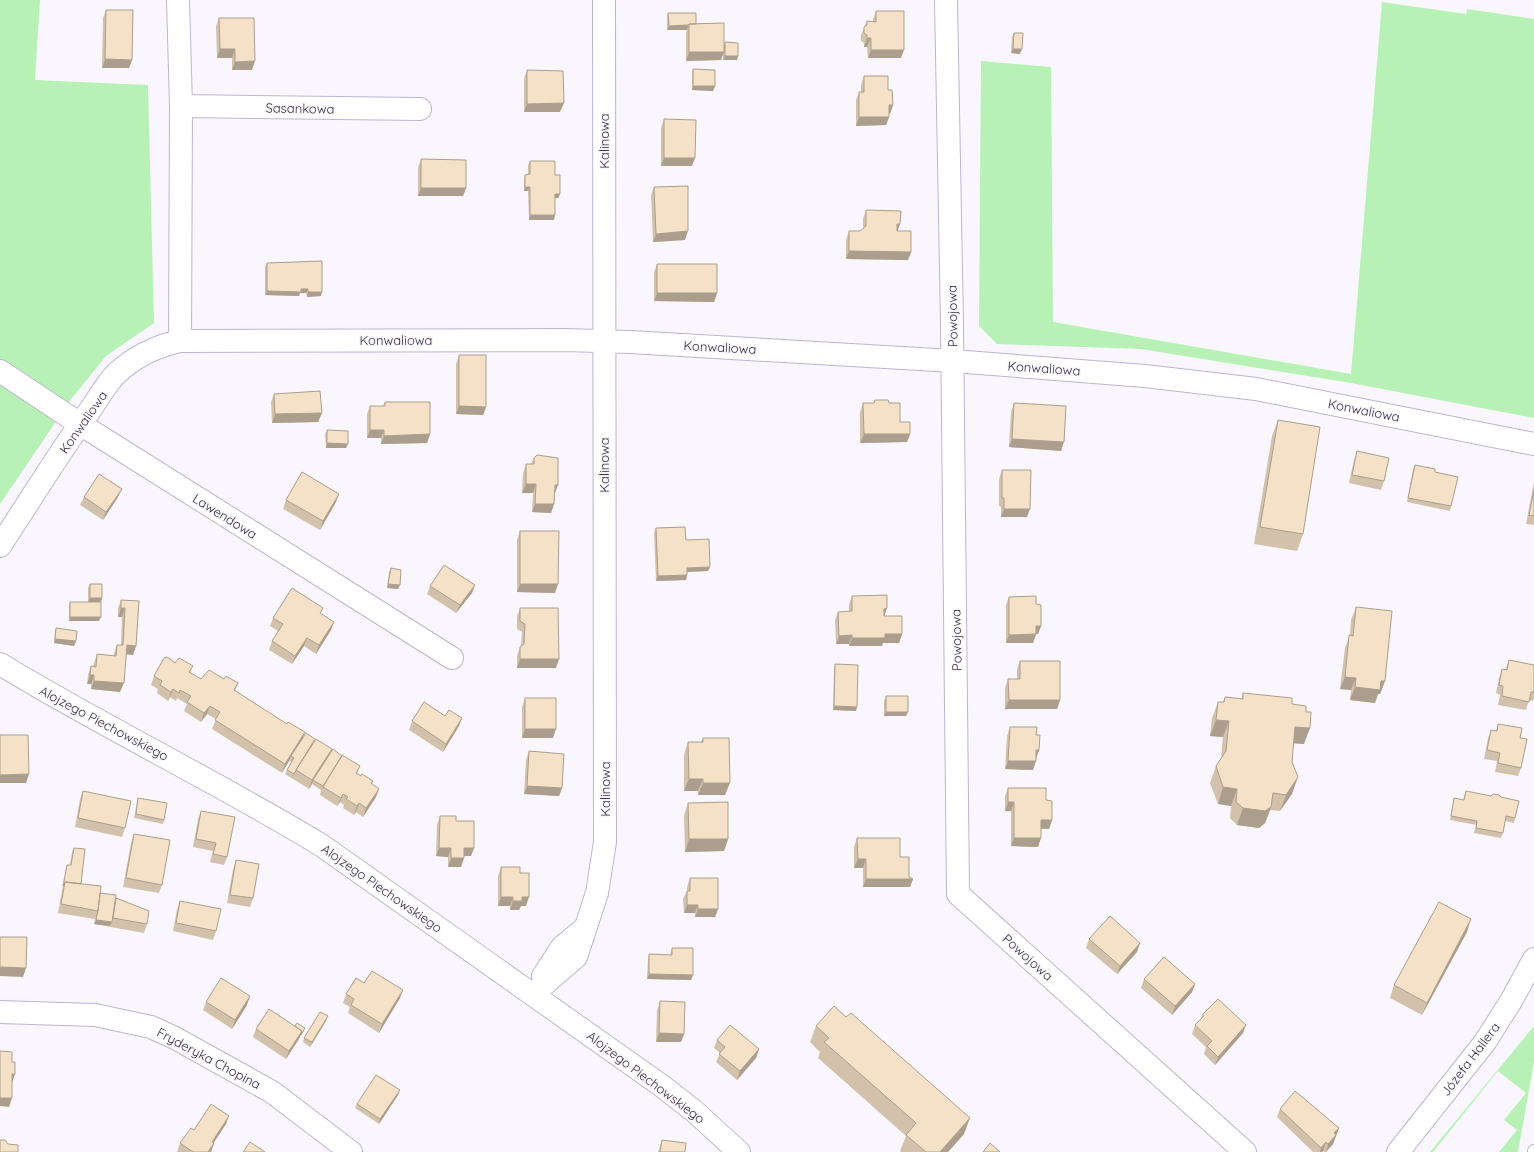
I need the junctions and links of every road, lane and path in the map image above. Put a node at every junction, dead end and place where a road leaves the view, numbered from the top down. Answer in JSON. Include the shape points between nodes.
{"nodes":[{"id":1,"x":178,"y":0,"type":"edge"},
{"id":2,"x":604,"y":0,"type":"edge"},
{"id":3,"x":946,"y":0,"type":"edge"},
{"id":4,"x":181,"y":106,"type":"junction"},
{"id":5,"x":420,"y":109,"type":"dead end"},
{"id":6,"x":180,"y":341,"type":"junction"},
{"id":7,"x":604,"y":341,"type":"junction"},
{"id":8,"x":953,"y":361,"type":"junction"},
{"id":9,"x":0,"y":371,"type":"edge"},
{"id":10,"x":80,"y":424,"type":"junction"},
{"id":11,"x":1534,"y":444,"type":"edge"},
{"id":12,"x":0,"y":546,"type":"edge"},
{"id":13,"x":452,"y":658,"type":"dead end"},
{"id":14,"x":0,"y":664,"type":"edge"},
{"id":15,"x":1531,"y":972,"type":"edge"},
{"id":16,"x":533,"y":994,"type":"junction"},
{"id":17,"x":0,"y":1012,"type":"edge"},
{"id":18,"x":351,"y":1152,"type":"edge"},
{"id":19,"x":739,"y":1152,"type":"edge"},
{"id":20,"x":1245,"y":1152,"type":"edge"},
{"id":21,"x":1398,"y":1152,"type":"edge"}],
"edges":[{"from":1,"to":4,"type":"street"},
{"from":2,"to":7,"type":"street","name":"Kalinowa"},
{"from":3,"to":8,"type":"street","name":"Powojowa"},
{"from":4,"to":5,"type":"street","name":"Sasankowa"},
{"from":4,"to":6,"type":"street"},
{"from":6,"to":7,"type":"street","name":"Konwaliowa"},
{"from":6,"to":10,"type":"street","name":"Konwaliowa","via":[[162,344],[127,364],[115,375]]},
{"from":7,"to":8,"type":"street","name":"Konwaliowa"},
{"from":7,"to":16,"type":"street","name":"Kalinowa","via":[[605,842],[597,893],[576,957]]},
{"from":8,"to":11,"type":"street","name":"Konwaliowa","via":[[1145,376],[1256,389]]},
{"from":8,"to":20,"type":"street","name":"Powojowa","via":[[958,894]]},
{"from":9,"to":10,"type":"street","name":"Lawendowa"},
{"from":10,"to":12,"type":"street","name":"Konwaliowa"},
{"from":10,"to":13,"type":"street","name":"Lawendowa"},
{"from":14,"to":16,"type":"street","name":"Alojzego Piechowskiego","via":[[44,691],[268,812],[321,845]]},
{"from":15,"to":21,"type":"street","name":"Józefa Hallera","via":[[1486,1042]]},
{"from":16,"to":19,"type":"street","name":"Alojzego Piechowskiego","via":[[662,1086]]},
{"from":17,"to":18,"type":"street","name":"Fryderyka Chopina","via":[[95,1015],[151,1027],[272,1092]]}]}
